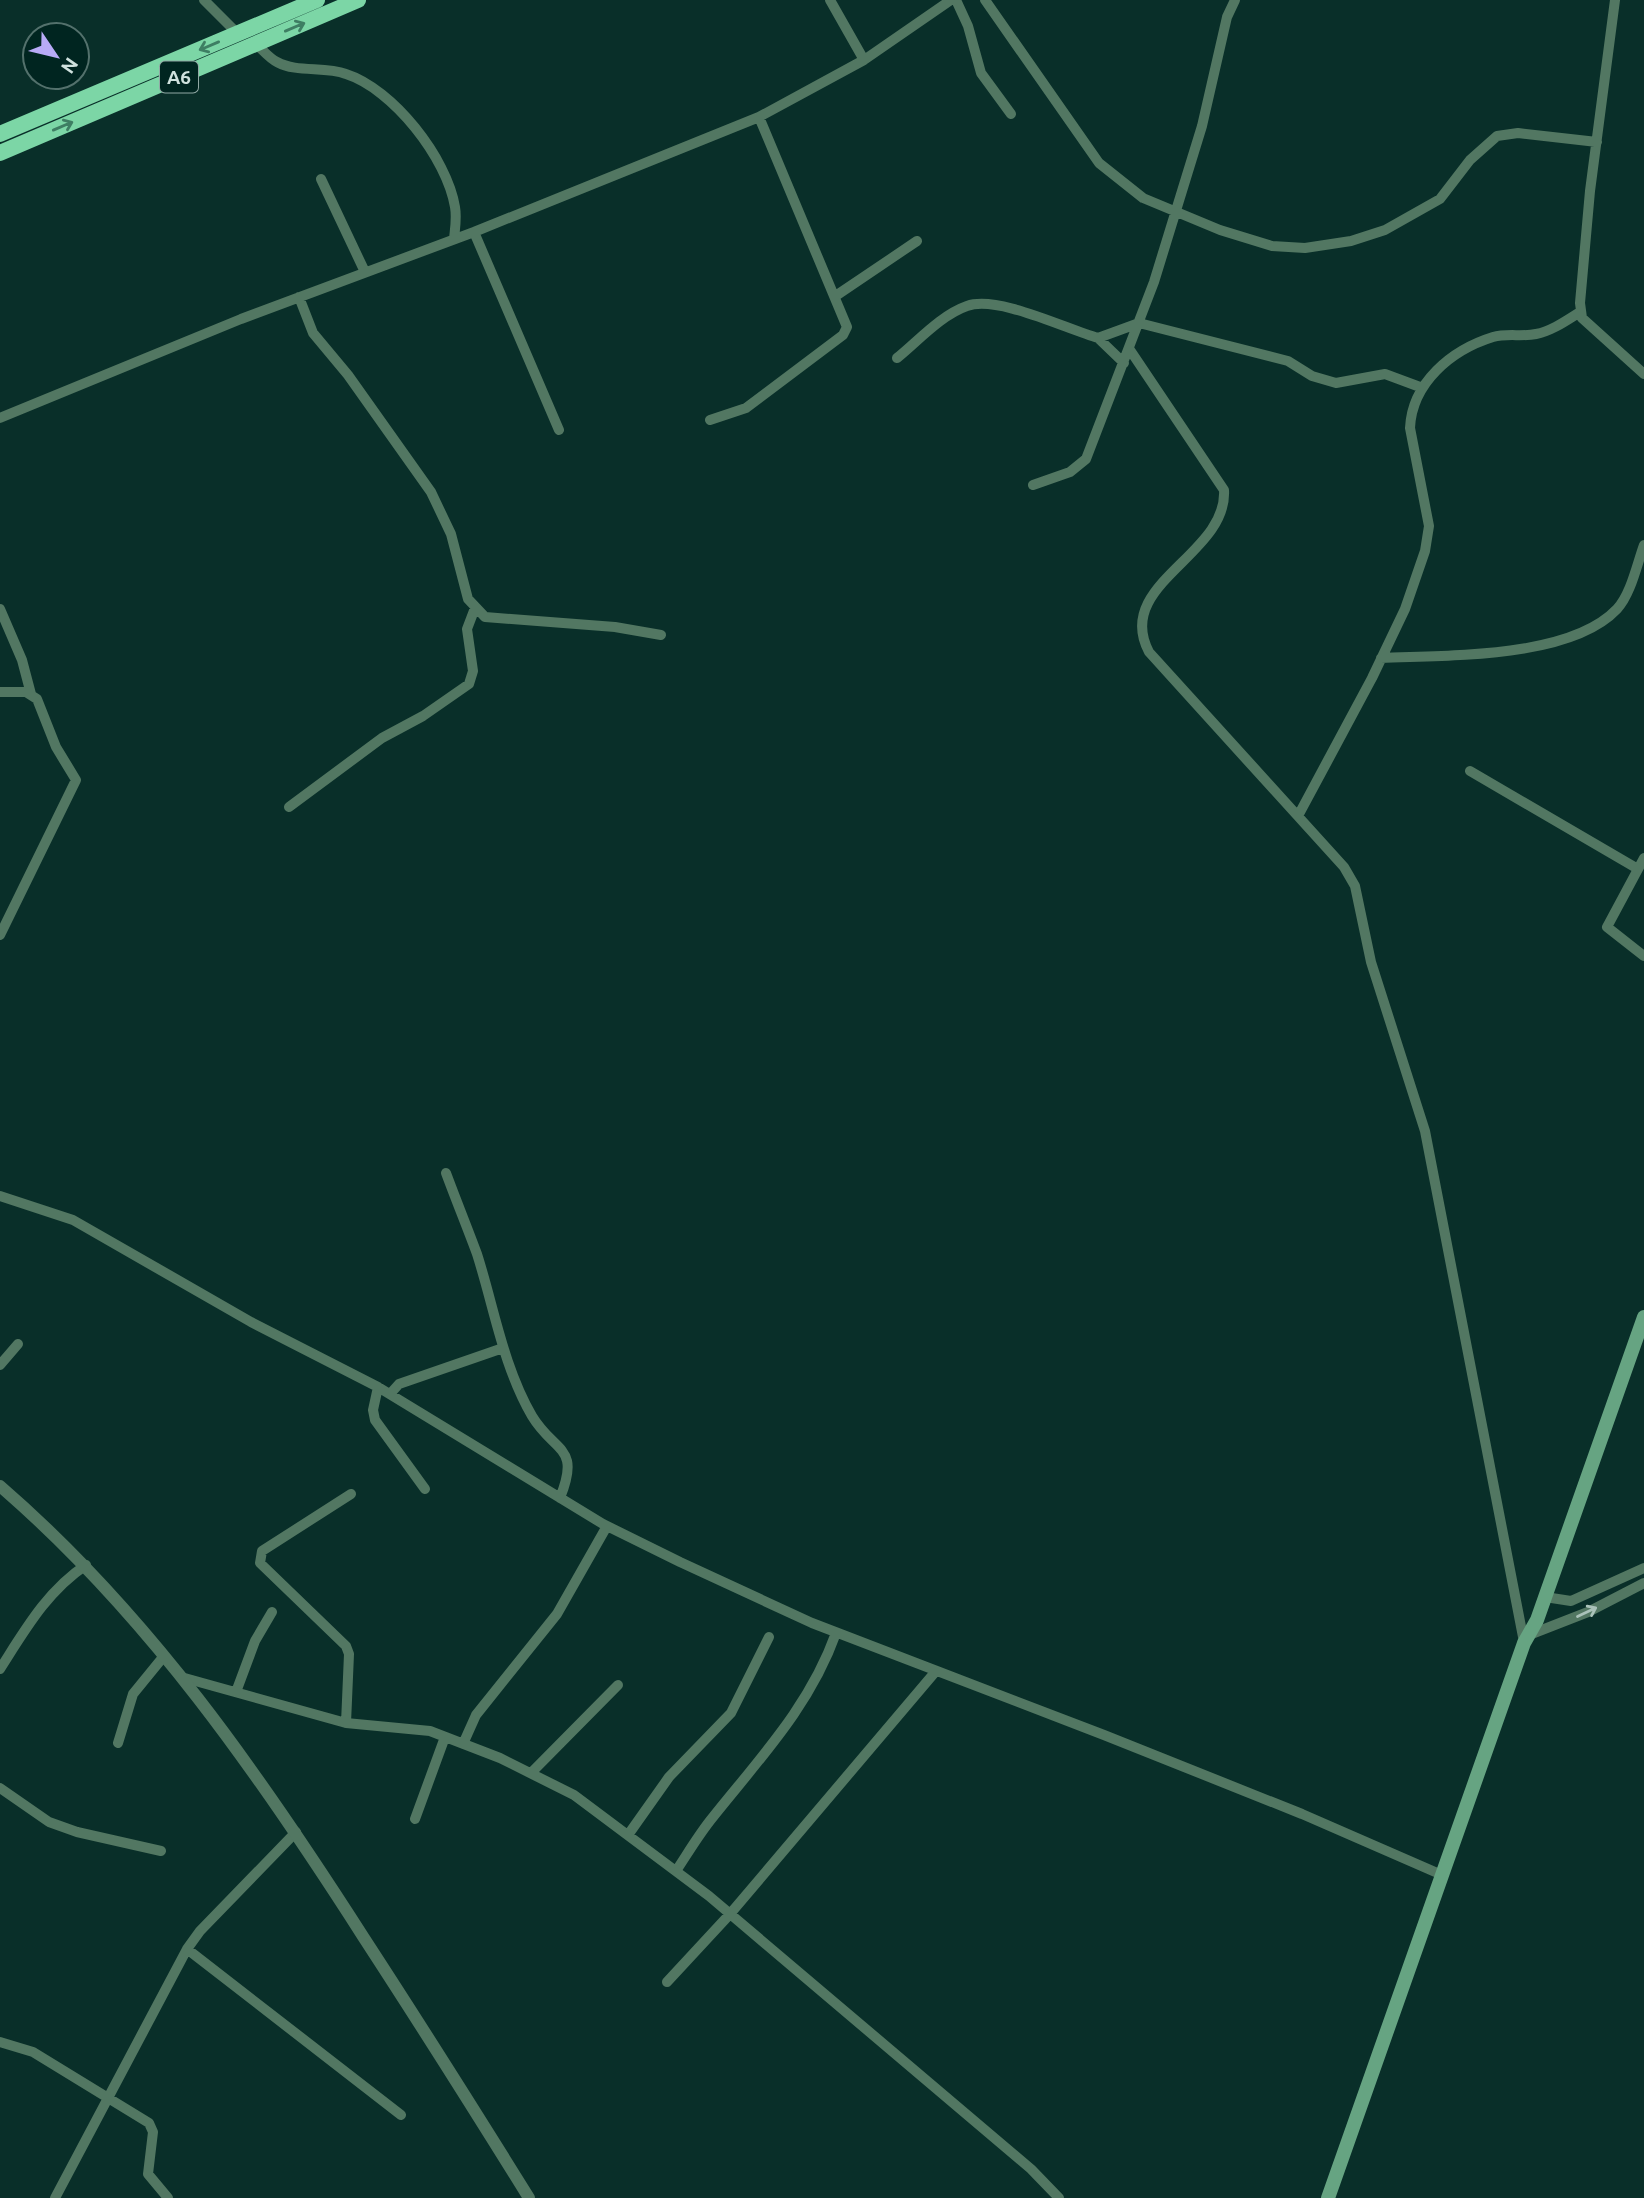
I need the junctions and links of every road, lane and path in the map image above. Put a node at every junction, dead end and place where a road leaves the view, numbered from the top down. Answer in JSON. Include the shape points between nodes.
{"nodes":[{"id":1,"x":204,"y":0,"type":"edge"},
{"id":2,"x":317,"y":0,"type":"edge"},
{"id":3,"x":358,"y":0,"type":"edge"},
{"id":4,"x":830,"y":0,"type":"edge"},
{"id":5,"x":953,"y":0,"type":"edge"},
{"id":6,"x":985,"y":0,"type":"edge"},
{"id":7,"x":1235,"y":0,"type":"edge"},
{"id":8,"x":1615,"y":0,"type":"edge"},
{"id":9,"x":238,"y":34,"type":"junction"},
{"id":10,"x":256,"y":44,"type":"junction"},
{"id":11,"x":864,"y":60,"type":"junction"},
{"id":12,"x":1011,"y":114,"type":"dead end"},
{"id":13,"x":759,"y":117,"type":"junction"},
{"id":14,"x":0,"y":134,"type":"edge"},
{"id":15,"x":1597,"y":142,"type":"junction"},
{"id":16,"x":0,"y":153,"type":"edge"},
{"id":17,"x":321,"y":179,"type":"dead end"},
{"id":18,"x":1174,"y":212,"type":"junction"},
{"id":19,"x":474,"y":232,"type":"junction"},
{"id":20,"x":454,"y":239,"type":"junction"},
{"id":21,"x":917,"y":241,"type":"dead end"},
{"id":22,"x":365,"y":272,"type":"junction"},
{"id":23,"x":837,"y":295,"type":"junction"},
{"id":24,"x":299,"y":297,"type":"junction"},
{"id":25,"x":1580,"y":312,"type":"junction"},
{"id":26,"x":1139,"y":323,"type":"junction"},
{"id":27,"x":1098,"y":338,"type":"junction"},
{"id":28,"x":1130,"y":350,"type":"junction"},
{"id":29,"x":897,"y":358,"type":"dead end"},
{"id":30,"x":1124,"y":363,"type":"junction"},
{"id":31,"x":1644,"y":374,"type":"edge"},
{"id":32,"x":1420,"y":387,"type":"junction"},
{"id":33,"x":0,"y":418,"type":"edge"},
{"id":34,"x":710,"y":420,"type":"dead end"},
{"id":35,"x":559,"y":430,"type":"dead end"},
{"id":36,"x":1033,"y":485,"type":"dead end"},
{"id":37,"x":1644,"y":545,"type":"edge"},
{"id":38,"x":475,"y":608,"type":"junction"},
{"id":39,"x":0,"y":609,"type":"edge"},
{"id":40,"x":661,"y":635,"type":"dead end"},
{"id":41,"x":1381,"y":658,"type":"junction"},
{"id":42,"x":0,"y":692,"type":"edge"},
{"id":43,"x":31,"y":694,"type":"junction"},
{"id":44,"x":1470,"y":771,"type":"dead end"},
{"id":45,"x":289,"y":807,"type":"dead end"},
{"id":46,"x":1298,"y":816,"type":"junction"},
{"id":47,"x":1644,"y":858,"type":"edge"},
{"id":48,"x":1637,"y":869,"type":"junction"},
{"id":49,"x":0,"y":934,"type":"edge"},
{"id":50,"x":1644,"y":956,"type":"edge"},
{"id":51,"x":446,"y":1173,"type":"dead end"},
{"id":52,"x":0,"y":1196,"type":"edge"},
{"id":53,"x":1644,"y":1317,"type":"edge"},
{"id":54,"x":18,"y":1344,"type":"dead end"},
{"id":55,"x":503,"y":1348,"type":"junction"},
{"id":56,"x":0,"y":1365,"type":"edge"},
{"id":57,"x":378,"y":1387,"type":"junction"},
{"id":58,"x":390,"y":1394,"type":"junction"},
{"id":59,"x":0,"y":1486,"type":"edge"},
{"id":60,"x":425,"y":1489,"type":"dead end"},
{"id":61,"x":351,"y":1494,"type":"dead end"},
{"id":62,"x":560,"y":1498,"type":"junction"},
{"id":63,"x":607,"y":1526,"type":"junction"},
{"id":64,"x":86,"y":1565,"type":"junction"},
{"id":65,"x":1644,"y":1568,"type":"edge"},
{"id":66,"x":1644,"y":1583,"type":"edge"},
{"id":67,"x":1545,"y":1597,"type":"junction"},
{"id":68,"x":272,"y":1612,"type":"dead end"},
{"id":69,"x":836,"y":1633,"type":"junction"},
{"id":70,"x":769,"y":1637,"type":"dead end"},
{"id":71,"x":1526,"y":1639,"type":"junction"},
{"id":72,"x":164,"y":1656,"type":"junction"},
{"id":73,"x":0,"y":1669,"type":"edge"},
{"id":74,"x":936,"y":1671,"type":"junction"},
{"id":75,"x":181,"y":1676,"type":"junction"},
{"id":76,"x":618,"y":1685,"type":"dead end"},
{"id":77,"x":236,"y":1692,"type":"junction"},
{"id":78,"x":346,"y":1723,"type":"junction"},
{"id":79,"x":445,"y":1737,"type":"junction"},
{"id":80,"x":118,"y":1743,"type":"dead end"},
{"id":81,"x":464,"y":1744,"type":"junction"},
{"id":82,"x":531,"y":1773,"type":"junction"},
{"id":83,"x":0,"y":1788,"type":"edge"},
{"id":84,"x":415,"y":1819,"type":"dead end"},
{"id":85,"x":296,"y":1832,"type":"junction"},
{"id":86,"x":628,"y":1835,"type":"junction"},
{"id":87,"x":161,"y":1851,"type":"dead end"},
{"id":88,"x":676,"y":1871,"type":"junction"},
{"id":89,"x":1442,"y":1875,"type":"junction"},
{"id":90,"x":730,"y":1914,"type":"junction"},
{"id":91,"x":187,"y":1949,"type":"junction"},
{"id":92,"x":667,"y":1982,"type":"dead end"},
{"id":93,"x":0,"y":2042,"type":"edge"},
{"id":94,"x":108,"y":2101,"type":"junction"},
{"id":95,"x":401,"y":2115,"type":"dead end"},
{"id":96,"x":55,"y":2198,"type":"edge"},
{"id":97,"x":168,"y":2198,"type":"edge"},
{"id":98,"x":529,"y":2198,"type":"edge"},
{"id":99,"x":1059,"y":2198,"type":"edge"},
{"id":100,"x":1328,"y":2198,"type":"edge"}],
"edges":[{"from":1,"to":9,"type":"street"},
{"from":2,"to":9,"type":"highway","number":"A6"},
{"from":10,"to":3,"type":"highway","number":"A6","one_way":true},
{"from":4,"to":11,"type":"street"},
{"from":5,"to":11,"type":"street"},
{"from":5,"to":12,"type":"street","via":[[968,26],[981,73]]},
{"from":6,"to":18,"type":"street","via":[[1099,163],[1143,198]]},
{"from":7,"to":18,"type":"street"},
{"from":8,"to":15,"type":"street"},
{"from":9,"to":14,"type":"highway","number":"A6","one_way":true},
{"from":16,"to":10,"type":"highway","number":"A6","one_way":true},
{"from":10,"to":20,"type":"street","via":[[276,62],[343,73],[394,104],[426,143],[444,177],[456,207]]},
{"from":11,"to":13,"type":"street"},
{"from":13,"to":19,"type":"street"},
{"from":13,"to":23,"type":"street"},
{"from":15,"to":18,"type":"street","via":[[1518,133],[1497,136],[1470,160],[1440,199],[1352,241],[1305,248],[1272,246]]},
{"from":15,"to":25,"type":"street"},
{"from":17,"to":22,"type":"street"},
{"from":18,"to":26,"type":"street"},
{"from":19,"to":20,"type":"street"},
{"from":19,"to":35,"type":"street"},
{"from":20,"to":22,"type":"street"},
{"from":21,"to":23,"type":"street"},
{"from":22,"to":24,"type":"street"},
{"from":23,"to":34,"type":"street","via":[[848,327],[843,335],[746,408]]},
{"from":24,"to":33,"type":"street"},
{"from":24,"to":38,"type":"street","via":[[313,333],[438,504],[468,599]]},
{"from":25,"to":31,"type":"street"},
{"from":25,"to":32,"type":"street","via":[[1538,334],[1491,338],[1450,359]]},
{"from":26,"to":27,"type":"street"},
{"from":26,"to":28,"type":"street"},
{"from":26,"to":32,"type":"street","via":[[1288,361],[1312,376],[1336,383],[1385,374]]},
{"from":27,"to":29,"type":"street","via":[[1022,311],[970,305],[955,311]]},
{"from":27,"to":30,"type":"street"},
{"from":28,"to":30,"type":"street"},
{"from":28,"to":46,"type":"street","via":[[1224,490],[1225,506],[1211,532],[1146,602],[1142,639]]},
{"from":30,"to":36,"type":"street","via":[[1080,466]]},
{"from":32,"to":41,"type":"street","via":[[1410,428],[1427,515],[1427,538],[1405,609]]},
{"from":37,"to":41,"type":"street","via":[[1620,606],[1601,624],[1511,652]]},
{"from":38,"to":40,"type":"street","via":[[485,617]]},
{"from":38,"to":45,"type":"street","via":[[467,629],[469,684],[382,738]]},
{"from":39,"to":43,"type":"street"},
{"from":41,"to":46,"type":"street"},
{"from":42,"to":43,"type":"street"},
{"from":43,"to":49,"type":"street","via":[[76,780]]},
{"from":44,"to":48,"type":"street"},
{"from":46,"to":71,"type":"street","via":[[1355,886],[1371,962],[1425,1131]]},
{"from":47,"to":48,"type":"street"},
{"from":48,"to":50,"type":"street","via":[[1607,927]]},
{"from":51,"to":55,"type":"street","via":[[476,1253]]},
{"from":52,"to":57,"type":"street","via":[[73,1220],[262,1328]]},
{"from":53,"to":67,"type":"main road"},
{"from":54,"to":56,"type":"street"},
{"from":55,"to":58,"type":"street","via":[[399,1384]]},
{"from":55,"to":62,"type":"street","via":[[533,1417],[570,1465]]},
{"from":57,"to":58,"type":"street"},
{"from":57,"to":60,"type":"street","via":[[374,1420]]},
{"from":58,"to":62,"type":"street"},
{"from":59,"to":64,"type":"street"},
{"from":61,"to":78,"type":"street","via":[[262,1551],[260,1557],[260,1563],[346,1646]]},
{"from":62,"to":63,"type":"street"},
{"from":63,"to":69,"type":"street"},
{"from":63,"to":81,"type":"street","via":[[557,1614],[476,1715]]},
{"from":64,"to":72,"type":"street"},
{"from":64,"to":73,"type":"street","via":[[44,1602]]},
{"from":65,"to":67,"type":"street","via":[[1571,1601]]},
{"from":71,"to":66,"type":"street","one_way":true},
{"from":67,"to":71,"type":"main road"},
{"from":68,"to":77,"type":"street","via":[[255,1641]]},
{"from":69,"to":74,"type":"street"},
{"from":69,"to":88,"type":"street","via":[[825,1664],[793,1718],[711,1819]]},
{"from":70,"to":86,"type":"street","via":[[731,1713],[669,1777]]},
{"from":71,"to":89,"type":"main road"},
{"from":72,"to":75,"type":"street"},
{"from":72,"to":80,"type":"street","via":[[133,1694]]},
{"from":74,"to":89,"type":"street","via":[[1302,1814]]},
{"from":74,"to":90,"type":"street"},
{"from":75,"to":77,"type":"street"},
{"from":75,"to":85,"type":"street"},
{"from":76,"to":82,"type":"street"},
{"from":77,"to":78,"type":"street"},
{"from":78,"to":79,"type":"street","via":[[430,1731]]},
{"from":79,"to":81,"type":"street"},
{"from":79,"to":84,"type":"street"},
{"from":81,"to":82,"type":"street"},
{"from":82,"to":86,"type":"street","via":[[574,1795]]},
{"from":83,"to":87,"type":"street","via":[[49,1822]]},
{"from":85,"to":91,"type":"street"},
{"from":85,"to":98,"type":"street"},
{"from":86,"to":88,"type":"street"},
{"from":88,"to":90,"type":"street"},
{"from":89,"to":100,"type":"main road"},
{"from":90,"to":92,"type":"street"},
{"from":90,"to":99,"type":"street","via":[[1031,2169]]},
{"from":91,"to":94,"type":"street"},
{"from":91,"to":95,"type":"street"},
{"from":93,"to":94,"type":"street","via":[[33,2052]]},
{"from":94,"to":96,"type":"street"},
{"from":94,"to":97,"type":"street","via":[[149,2123],[153,2132],[148,2174]]}]}
